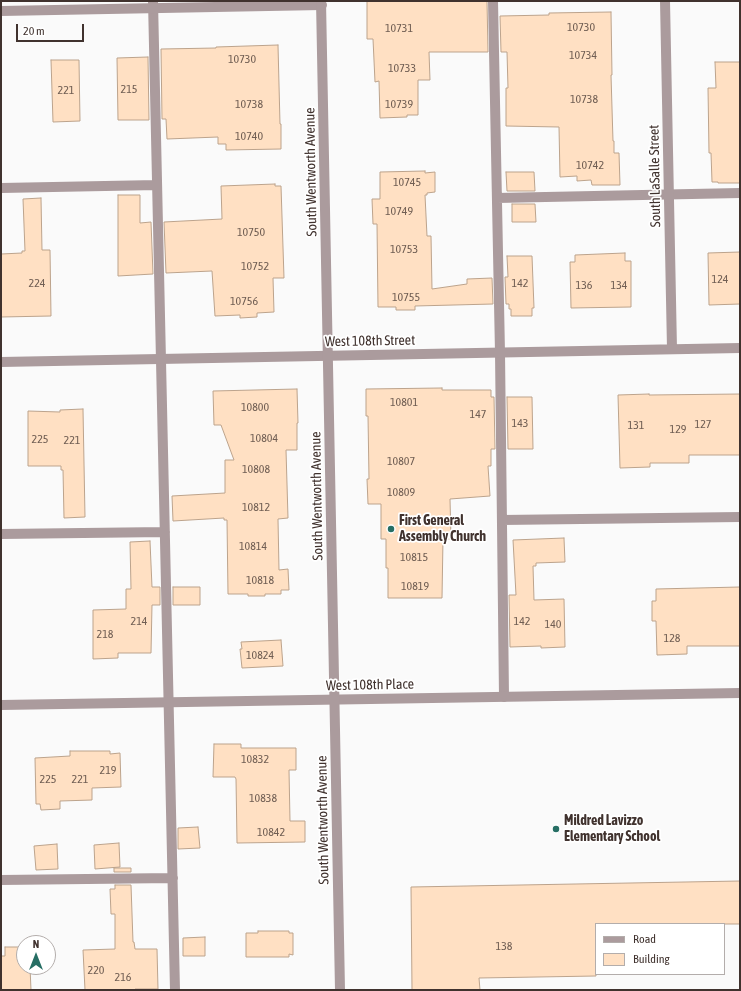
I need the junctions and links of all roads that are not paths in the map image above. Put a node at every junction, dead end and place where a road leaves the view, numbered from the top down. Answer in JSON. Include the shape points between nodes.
{"nodes":[{"id":1,"x":493,"y":1,"type":"edge"},
{"id":2,"x":665,"y":1,"type":"edge"},
{"id":3,"x":322,"y":3,"type":"edge"},
{"id":4,"x":153,"y":5,"type":"edge"},
{"id":5,"x":1,"y":11,"type":"edge"},
{"id":6,"x":157,"y":185,"type":"junction"},
{"id":7,"x":1,"y":188,"type":"edge"},
{"id":8,"x":740,"y":193,"type":"edge"},
{"id":9,"x":669,"y":194,"type":"junction"},
{"id":10,"x":497,"y":198,"type":"junction"},
{"id":11,"x":740,"y":348,"type":"edge"},
{"id":12,"x":672,"y":350,"type":"junction"},
{"id":13,"x":500,"y":353,"type":"junction"},
{"id":14,"x":328,"y":356,"type":"junction"},
{"id":15,"x":161,"y":359,"type":"junction"},
{"id":16,"x":1,"y":362,"type":"edge"},
{"id":17,"x":740,"y":518,"type":"edge"},
{"id":18,"x":502,"y":520,"type":"junction"},
{"id":19,"x":165,"y":532,"type":"junction"},
{"id":20,"x":1,"y":534,"type":"edge"},
{"id":21,"x":740,"y":693,"type":"edge"},
{"id":22,"x":504,"y":697,"type":"junction"},
{"id":23,"x":334,"y":700,"type":"junction"},
{"id":24,"x":169,"y":702,"type":"junction"},
{"id":25,"x":1,"y":705,"type":"edge"},
{"id":26,"x":172,"y":878,"type":"junction"},
{"id":27,"x":1,"y":880,"type":"edge"},
{"id":28,"x":175,"y":990,"type":"edge"},
{"id":29,"x":340,"y":990,"type":"edge"}],
"edges":[{"from":1,"to":10,"type":"street"},
{"from":2,"to":9,"type":"street","name":"South LaSalle Street"},
{"from":3,"to":4,"type":"street"},
{"from":3,"to":14,"type":"street","name":"South Wentworth Avenue"},
{"from":4,"to":5,"type":"street"},
{"from":4,"to":6,"type":"street"},
{"from":6,"to":7,"type":"street"},
{"from":6,"to":15,"type":"street"},
{"from":8,"to":9,"type":"street"},
{"from":9,"to":10,"type":"street"},
{"from":9,"to":12,"type":"street","name":"South LaSalle Street"},
{"from":10,"to":13,"type":"street"},
{"from":11,"to":12,"type":"street","name":"West 108th Street"},
{"from":12,"to":13,"type":"street","name":"West 108th Street"},
{"from":13,"to":14,"type":"street","name":"West 108th Street"},
{"from":13,"to":18,"type":"street"},
{"from":14,"to":15,"type":"street","name":"West 108th Street"},
{"from":14,"to":23,"type":"street","name":"South Wentworth Avenue"},
{"from":15,"to":16,"type":"street","name":"West 108th Street"},
{"from":15,"to":19,"type":"street"},
{"from":17,"to":18,"type":"street"},
{"from":18,"to":22,"type":"street"},
{"from":19,"to":20,"type":"street"},
{"from":19,"to":24,"type":"street"},
{"from":21,"to":22,"type":"street","name":"West 108th Place"},
{"from":22,"to":23,"type":"street","name":"West 108th Place"},
{"from":23,"to":24,"type":"street","name":"West 108th Place"},
{"from":23,"to":29,"type":"street","name":"South Wentworth Avenue"},
{"from":24,"to":25,"type":"street","name":"West 108th Place"},
{"from":24,"to":26,"type":"street"},
{"from":26,"to":27,"type":"street"},
{"from":26,"to":28,"type":"street"}]}
